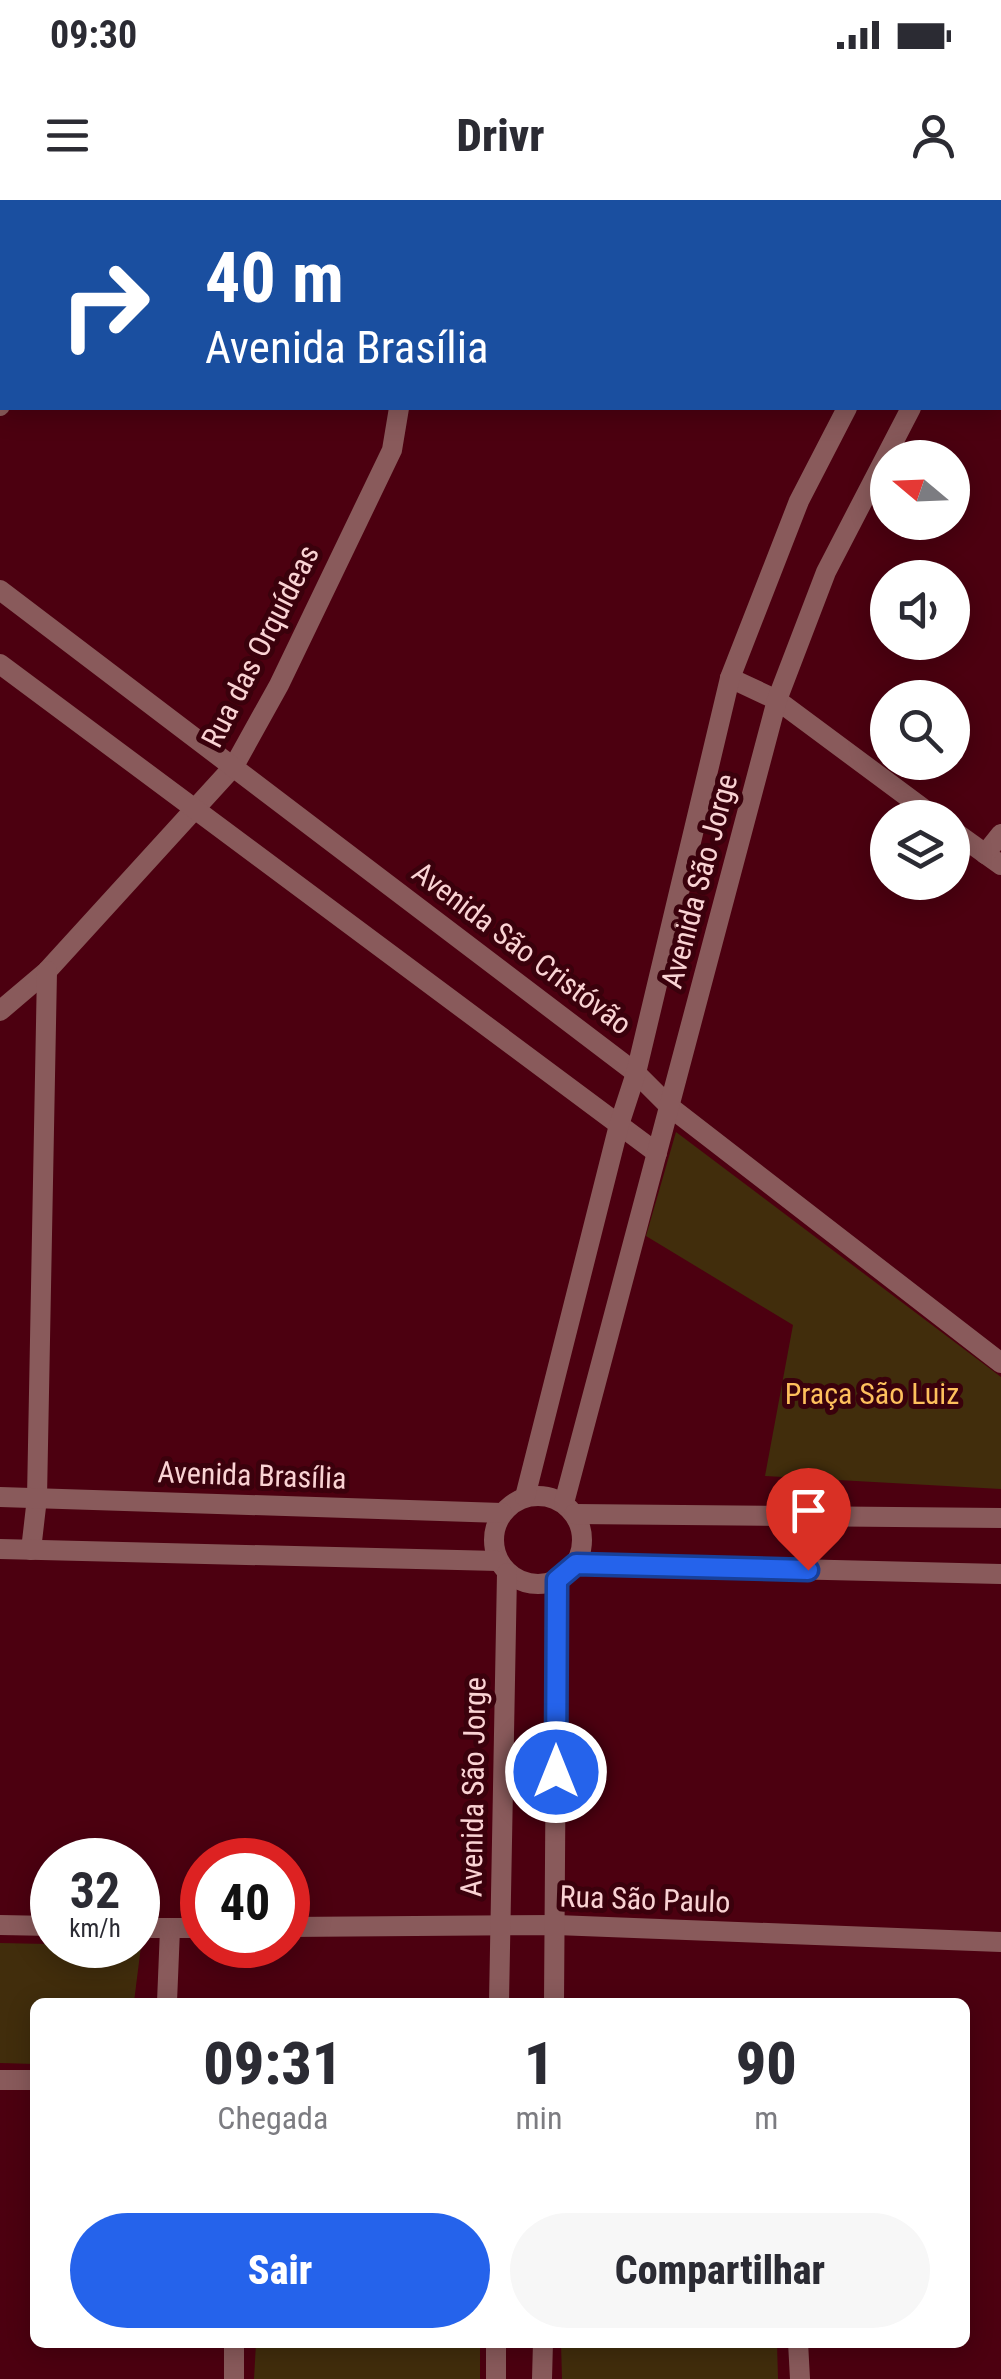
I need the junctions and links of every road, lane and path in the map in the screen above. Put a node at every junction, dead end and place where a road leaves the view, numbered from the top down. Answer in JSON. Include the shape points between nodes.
{"nodes":[{"id":1,"x":399,"y":410,"type":"edge"},
{"id":2,"x":846,"y":410,"type":"edge"},
{"id":3,"x":910,"y":410,"type":"edge"},
{"id":4,"x":0,"y":590,"type":"edge"},
{"id":5,"x":0,"y":664,"type":"edge"},
{"id":6,"x":730,"y":678,"type":"junction"},
{"id":7,"x":777,"y":700,"type":"junction"},
{"id":8,"x":234,"y":766,"type":"junction"},
{"id":9,"x":912,"y":800,"type":"edge"},
{"id":10,"x":196,"y":810,"type":"junction"},
{"id":11,"x":1001,"y":834,"type":"edge"},
{"id":12,"x":970,"y":843,"type":"edge"},
{"id":13,"x":993,"y":860,"type":"edge"},
{"id":14,"x":47,"y":971,"type":"junction"},
{"id":15,"x":0,"y":1011,"type":"edge"},
{"id":16,"x":636,"y":1073,"type":"junction"},
{"id":17,"x":670,"y":1108,"type":"junction"},
{"id":18,"x":620,"y":1126,"type":"junction"},
{"id":19,"x":657,"y":1153,"type":"junction"},
{"id":20,"x":1001,"y":1363,"type":"edge"},
{"id":21,"x":0,"y":1497,"type":"edge"},
{"id":22,"x":525,"y":1497,"type":"junction"},
{"id":23,"x":37,"y":1498,"type":"junction"},
{"id":24,"x":569,"y":1509,"type":"junction"},
{"id":25,"x":502,"y":1513,"type":"junction"},
{"id":26,"x":1001,"y":1518,"type":"edge"},
{"id":27,"x":0,"y":1549,"type":"edge"},
{"id":28,"x":31,"y":1550,"type":"junction"},
{"id":29,"x":576,"y":1564,"type":"junction"},
{"id":30,"x":502,"y":1567,"type":"junction"},
{"id":31,"x":1001,"y":1574,"type":"edge"},
{"id":32,"x":557,"y":1580,"type":"junction"},
{"id":33,"x":0,"y":1925,"type":"edge"},
{"id":34,"x":500,"y":1925,"type":"junction"},
{"id":35,"x":556,"y":1925,"type":"junction"},
{"id":36,"x":30,"y":1926,"type":"edge"},
{"id":37,"x":310,"y":1927,"type":"edge"},
{"id":38,"x":160,"y":1928,"type":"edge"},
{"id":39,"x":170,"y":1928,"type":"junction"},
{"id":40,"x":180,"y":1928,"type":"edge"},
{"id":41,"x":1001,"y":1942,"type":"edge"},
{"id":42,"x":167,"y":1998,"type":"edge"},
{"id":43,"x":499,"y":1998,"type":"edge"},
{"id":44,"x":554,"y":1998,"type":"edge"},
{"id":45,"x":0,"y":2080,"type":"edge"},
{"id":46,"x":30,"y":2080,"type":"edge"},
{"id":47,"x":234,"y":2348,"type":"edge"},
{"id":48,"x":496,"y":2348,"type":"edge"},
{"id":49,"x":543,"y":2348,"type":"edge"},
{"id":50,"x":798,"y":2348,"type":"edge"},
{"id":51,"x":234,"y":2379,"type":"edge"},
{"id":52,"x":496,"y":2379,"type":"edge"},
{"id":53,"x":542,"y":2379,"type":"edge"},
{"id":54,"x":800,"y":2379,"type":"edge"}],
"edges":[{"from":1,"to":8,"type":"street","name":"Rua das Orquídeas","via":[[392,450]]},
{"from":2,"to":6,"type":"street","name":"Avenida São Jorge","via":[[799,501]]},
{"from":3,"to":7,"type":"street","name":"Avenida São Jorge","via":[[826,572]]},
{"from":4,"to":8,"type":"street","name":"Avenida São Cristóvão"},
{"from":5,"to":10,"type":"street"},
{"from":6,"to":7,"type":"street"},
{"from":6,"to":16,"type":"street","name":"Avenida São Jorge"},
{"from":7,"to":9,"type":"street"},
{"from":7,"to":17,"type":"street","name":"Avenida São Jorge"},
{"from":8,"to":10,"type":"street","name":"Rua das Orquídeas"},
{"from":8,"to":16,"type":"street","name":"Avenida São Cristóvão"},
{"from":10,"to":14,"type":"street","name":"Rua das Orquídeas"},
{"from":10,"to":18,"type":"street"},
{"from":11,"to":13,"type":"street"},
{"from":12,"to":13,"type":"street"},
{"from":14,"to":15,"type":"street","name":"Rua das Orquídeas"},
{"from":14,"to":23,"type":"street"},
{"from":16,"to":17,"type":"street","name":"Avenida São Cristóvão"},
{"from":16,"to":18,"type":"street","name":"Avenida São Jorge"},
{"from":17,"to":19,"type":"street","name":"Avenida São Jorge"},
{"from":17,"to":20,"type":"street","name":"Avenida São Cristóvão"},
{"from":18,"to":19,"type":"street"},
{"from":18,"to":22,"type":"street","name":"Avenida São Jorge"},
{"from":19,"to":24,"type":"street","name":"Avenida São Jorge"},
{"from":21,"to":23,"type":"street","name":"Avenida Brasília"},
{"from":22,"to":24,"type":"street","via":[[545,1496]]},
{"from":22,"to":25,"type":"street"},
{"from":23,"to":25,"type":"street","name":"Avenida Brasília"},
{"from":23,"to":28,"type":"street"},
{"from":24,"to":26,"type":"street"},
{"from":24,"to":29,"type":"street","via":[[581,1530]]},
{"from":25,"to":30,"type":"street","via":[[494,1528]]},
{"from":27,"to":28,"type":"street"},
{"from":28,"to":30,"type":"street"},
{"from":29,"to":31,"type":"street"},
{"from":29,"to":32,"type":"street"},
{"from":30,"to":32,"type":"street","via":[[531,1584]]},
{"from":30,"to":34,"type":"street","name":"Avenida São Jorge"},
{"from":32,"to":35,"type":"street"},
{"from":33,"to":36,"type":"street"},
{"from":34,"to":35,"type":"street","name":"Rua São Paulo"},
{"from":34,"to":37,"type":"street","name":"Rua São Paulo"},
{"from":34,"to":43,"type":"street","name":"Avenida São Jorge"},
{"from":35,"to":41,"type":"street","name":"Rua São Paulo"},
{"from":35,"to":44,"type":"street"},
{"from":38,"to":39,"type":"street"},
{"from":39,"to":40,"type":"street"},
{"from":39,"to":42,"type":"street"},
{"from":45,"to":46,"type":"street"},
{"from":47,"to":51,"type":"street"},
{"from":48,"to":52,"type":"street"},
{"from":49,"to":53,"type":"street"},
{"from":50,"to":54,"type":"street"}]}
